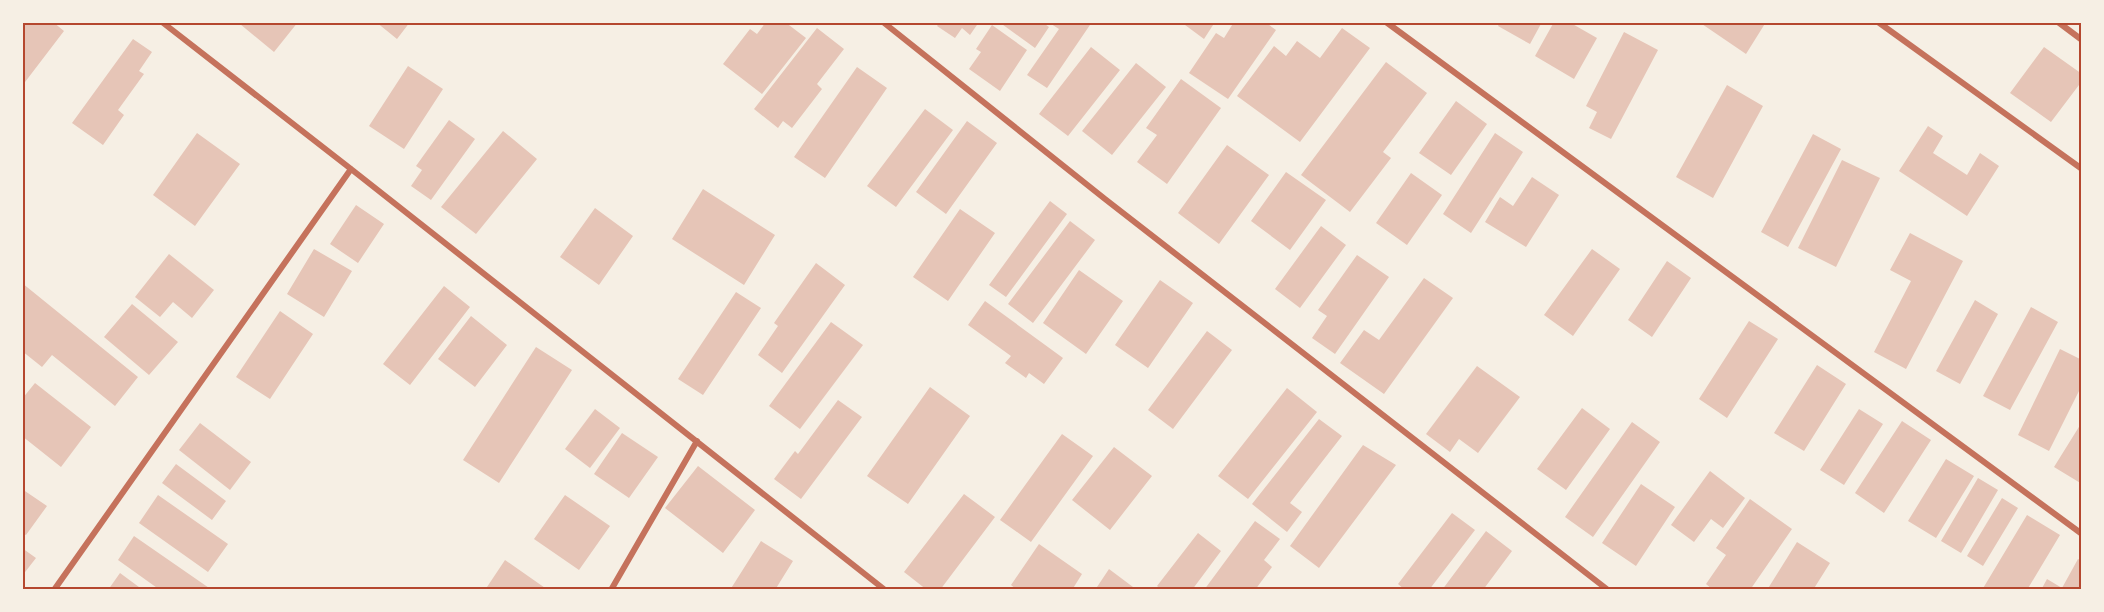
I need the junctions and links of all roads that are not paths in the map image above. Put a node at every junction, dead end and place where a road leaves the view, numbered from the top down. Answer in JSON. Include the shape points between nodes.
{"nodes":[{"id":1,"x":162,"y":22,"type":"edge"},
{"id":2,"x":883,"y":22,"type":"edge"},
{"id":3,"x":1386,"y":22,"type":"edge"},
{"id":4,"x":1878,"y":22,"type":"edge"},
{"id":5,"x":2058,"y":22,"type":"edge"},
{"id":6,"x":2082,"y":40,"type":"edge"},
{"id":7,"x":351,"y":169,"type":"junction"},
{"id":8,"x":2082,"y":169,"type":"edge"},
{"id":9,"x":697,"y":441,"type":"junction"},
{"id":10,"x":2082,"y":534,"type":"edge"},
{"id":11,"x":54,"y":590,"type":"edge"},
{"id":12,"x":611,"y":590,"type":"edge"},
{"id":13,"x":885,"y":590,"type":"edge"},
{"id":14,"x":1608,"y":590,"type":"edge"}],
"edges":[{"from":1,"to":7,"type":"street"},
{"from":2,"to":14,"type":"street","via":[[1114,207]]},
{"from":3,"to":10,"type":"street"},
{"from":4,"to":8,"type":"street"},
{"from":5,"to":6,"type":"street"},
{"from":7,"to":9,"type":"street"},
{"from":7,"to":11,"type":"street"},
{"from":9,"to":12,"type":"street"},
{"from":9,"to":13,"type":"street"}]}
